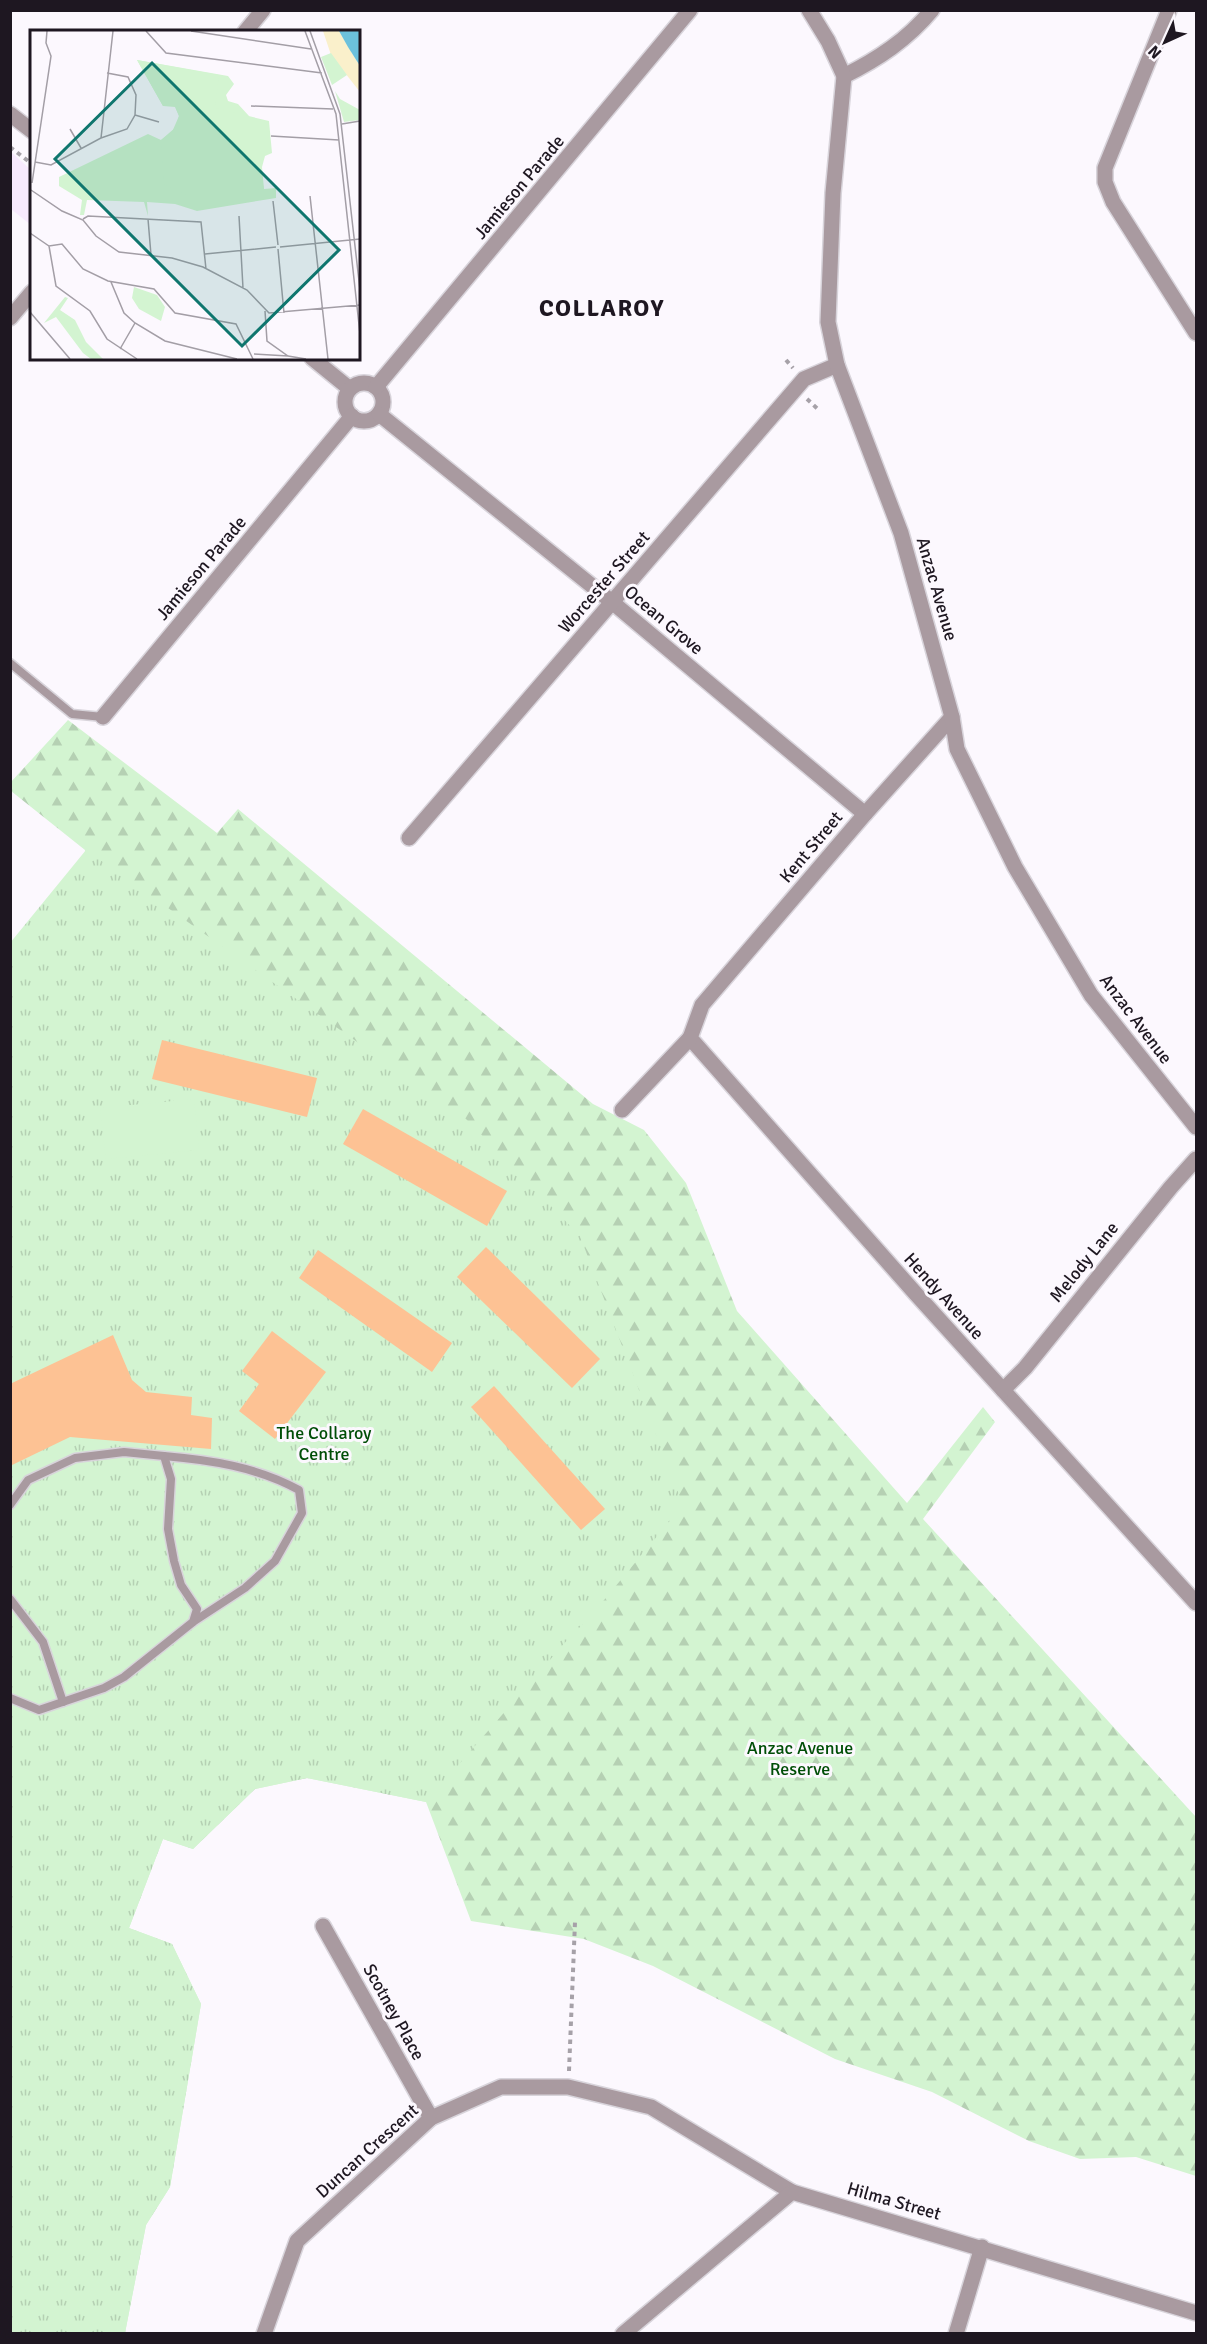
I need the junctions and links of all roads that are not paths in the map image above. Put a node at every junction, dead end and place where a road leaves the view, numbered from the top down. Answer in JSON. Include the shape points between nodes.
{"nodes":[{"id":1,"x":263,"y":10,"type":"edge"},
{"id":2,"x":690,"y":10,"type":"edge"},
{"id":3,"x":809,"y":10,"type":"edge"},
{"id":4,"x":932,"y":10,"type":"edge"},
{"id":5,"x":1169,"y":10,"type":"edge"},
{"id":6,"x":247,"y":30,"type":"edge"},
{"id":7,"x":844,"y":76,"type":"junction"},
{"id":8,"x":10,"y":114,"type":"edge"},
{"id":9,"x":30,"y":129,"type":"edge"},
{"id":10,"x":30,"y":294,"type":"edge"},
{"id":11,"x":10,"y":318,"type":"edge"},
{"id":12,"x":1197,"y":333,"type":"edge"},
{"id":13,"x":314,"y":360,"type":"edge"},
{"id":14,"x":837,"y":365,"type":"junction"},
{"id":15,"x":376,"y":387,"type":"junction"},
{"id":16,"x":350,"y":389,"type":"junction"},
{"id":17,"x":379,"y":414,"type":"junction"},
{"id":18,"x":352,"y":416,"type":"junction"},
{"id":19,"x":612,"y":602,"type":"junction"},
{"id":20,"x":10,"y":663,"type":"edge"},
{"id":21,"x":103,"y":717,"type":"joint"},
{"id":22,"x":952,"y":717,"type":"junction"},
{"id":23,"x":865,"y":814,"type":"junction"},
{"id":24,"x":410,"y":838,"type":"dead end"},
{"id":25,"x":690,"y":1038,"type":"junction"},
{"id":26,"x":622,"y":1110,"type":"dead end"},
{"id":27,"x":1197,"y":1127,"type":"edge"},
{"id":28,"x":1197,"y":1159,"type":"edge"},
{"id":29,"x":1003,"y":1390,"type":"junction"},
{"id":30,"x":164,"y":1456,"type":"junction"},
{"id":31,"x":10,"y":1505,"type":"edge"},
{"id":32,"x":10,"y":1599,"type":"edge"},
{"id":33,"x":1197,"y":1603,"type":"edge"},
{"id":34,"x":193,"y":1622,"type":"junction"},
{"id":35,"x":10,"y":1698,"type":"edge"},
{"id":36,"x":63,"y":1702,"type":"junction"},
{"id":37,"x":323,"y":1926,"type":"dead end"},
{"id":38,"x":431,"y":2118,"type":"junction"},
{"id":39,"x":792,"y":2192,"type":"junction"},
{"id":40,"x":982,"y":2247,"type":"junction"},
{"id":41,"x":1197,"y":2313,"type":"edge"},
{"id":42,"x":264,"y":2334,"type":"edge"},
{"id":43,"x":623,"y":2334,"type":"edge"},
{"id":44,"x":956,"y":2334,"type":"edge"}],
"edges":[{"from":1,"to":6,"type":"street"},
{"from":2,"to":15,"type":"street","name":"Jamieson Parade"},
{"from":3,"to":7,"type":"street","name":"Anzac Avenue"},
{"from":4,"to":7,"type":"street","via":[[876,60]]},
{"from":5,"to":12,"type":"street","via":[[1105,168],[1105,182],[1113,202]]},
{"from":7,"to":14,"type":"street","name":"Anzac Avenue","via":[[833,193],[828,322]]},
{"from":8,"to":9,"type":"street"},
{"from":10,"to":11,"type":"street"},
{"from":13,"to":16,"type":"street"},
{"from":14,"to":19,"type":"street","name":"Worcester Street","via":[[804,379]]},
{"from":14,"to":22,"type":"street","name":"Anzac Avenue","via":[[901,533]]},
{"from":15,"to":16,"type":"street","via":[[363,383]]},
{"from":15,"to":17,"type":"street","via":[[383,400]]},
{"from":16,"to":18,"type":"street","via":[[346,403]]},
{"from":17,"to":18,"type":"street","via":[[366,420]]},
{"from":17,"to":19,"type":"street","name":"Ocean Grove"},
{"from":18,"to":21,"type":"street","name":"Jamieson Parade"},
{"from":19,"to":23,"type":"street","name":"Ocean Grove"},
{"from":19,"to":24,"type":"street","name":"Worcester Street"},
{"from":20,"to":21,"type":"lane","via":[[72,714]]},
{"from":22,"to":23,"type":"street","name":"Kent Street"},
{"from":22,"to":27,"type":"street","name":"Anzac Avenue","via":[[957,749],[1015,867],[1085,985]]},
{"from":23,"to":25,"type":"street","name":"Kent Street","via":[[702,1005]]},
{"from":25,"to":26,"type":"street"},
{"from":25,"to":29,"type":"street","name":"Hendy Avenue"},
{"from":28,"to":29,"type":"street","name":"Melody Lane"},
{"from":29,"to":33,"type":"street","name":"Hendy Avenue"},
{"from":30,"to":31,"type":"lane","via":[[124,1452],[75,1458],[28,1480]]},
{"from":30,"to":34,"type":"lane","via":[[171,1479],[168,1529],[182,1585],[197,1610]]},
{"from":30,"to":34,"type":"lane","via":[[203,1459],[272,1475],[299,1490],[302,1513],[275,1561],[245,1588]]},
{"from":32,"to":36,"type":"lane","via":[[43,1642]]},
{"from":34,"to":36,"type":"lane","via":[[124,1677]]},
{"from":35,"to":36,"type":"lane","via":[[39,1710]]},
{"from":37,"to":38,"type":"street","name":"Scotney Place"},
{"from":38,"to":39,"type":"street","name":"Duncan Crescent","via":[[501,2087],[568,2087],[651,2107]]},
{"from":38,"to":42,"type":"street","name":"Duncan Crescent","via":[[297,2241]]},
{"from":39,"to":40,"type":"street","name":"Hilma Street"},
{"from":39,"to":43,"type":"street"},
{"from":40,"to":41,"type":"street","name":"Hilma Street"},
{"from":40,"to":44,"type":"street"}]}
